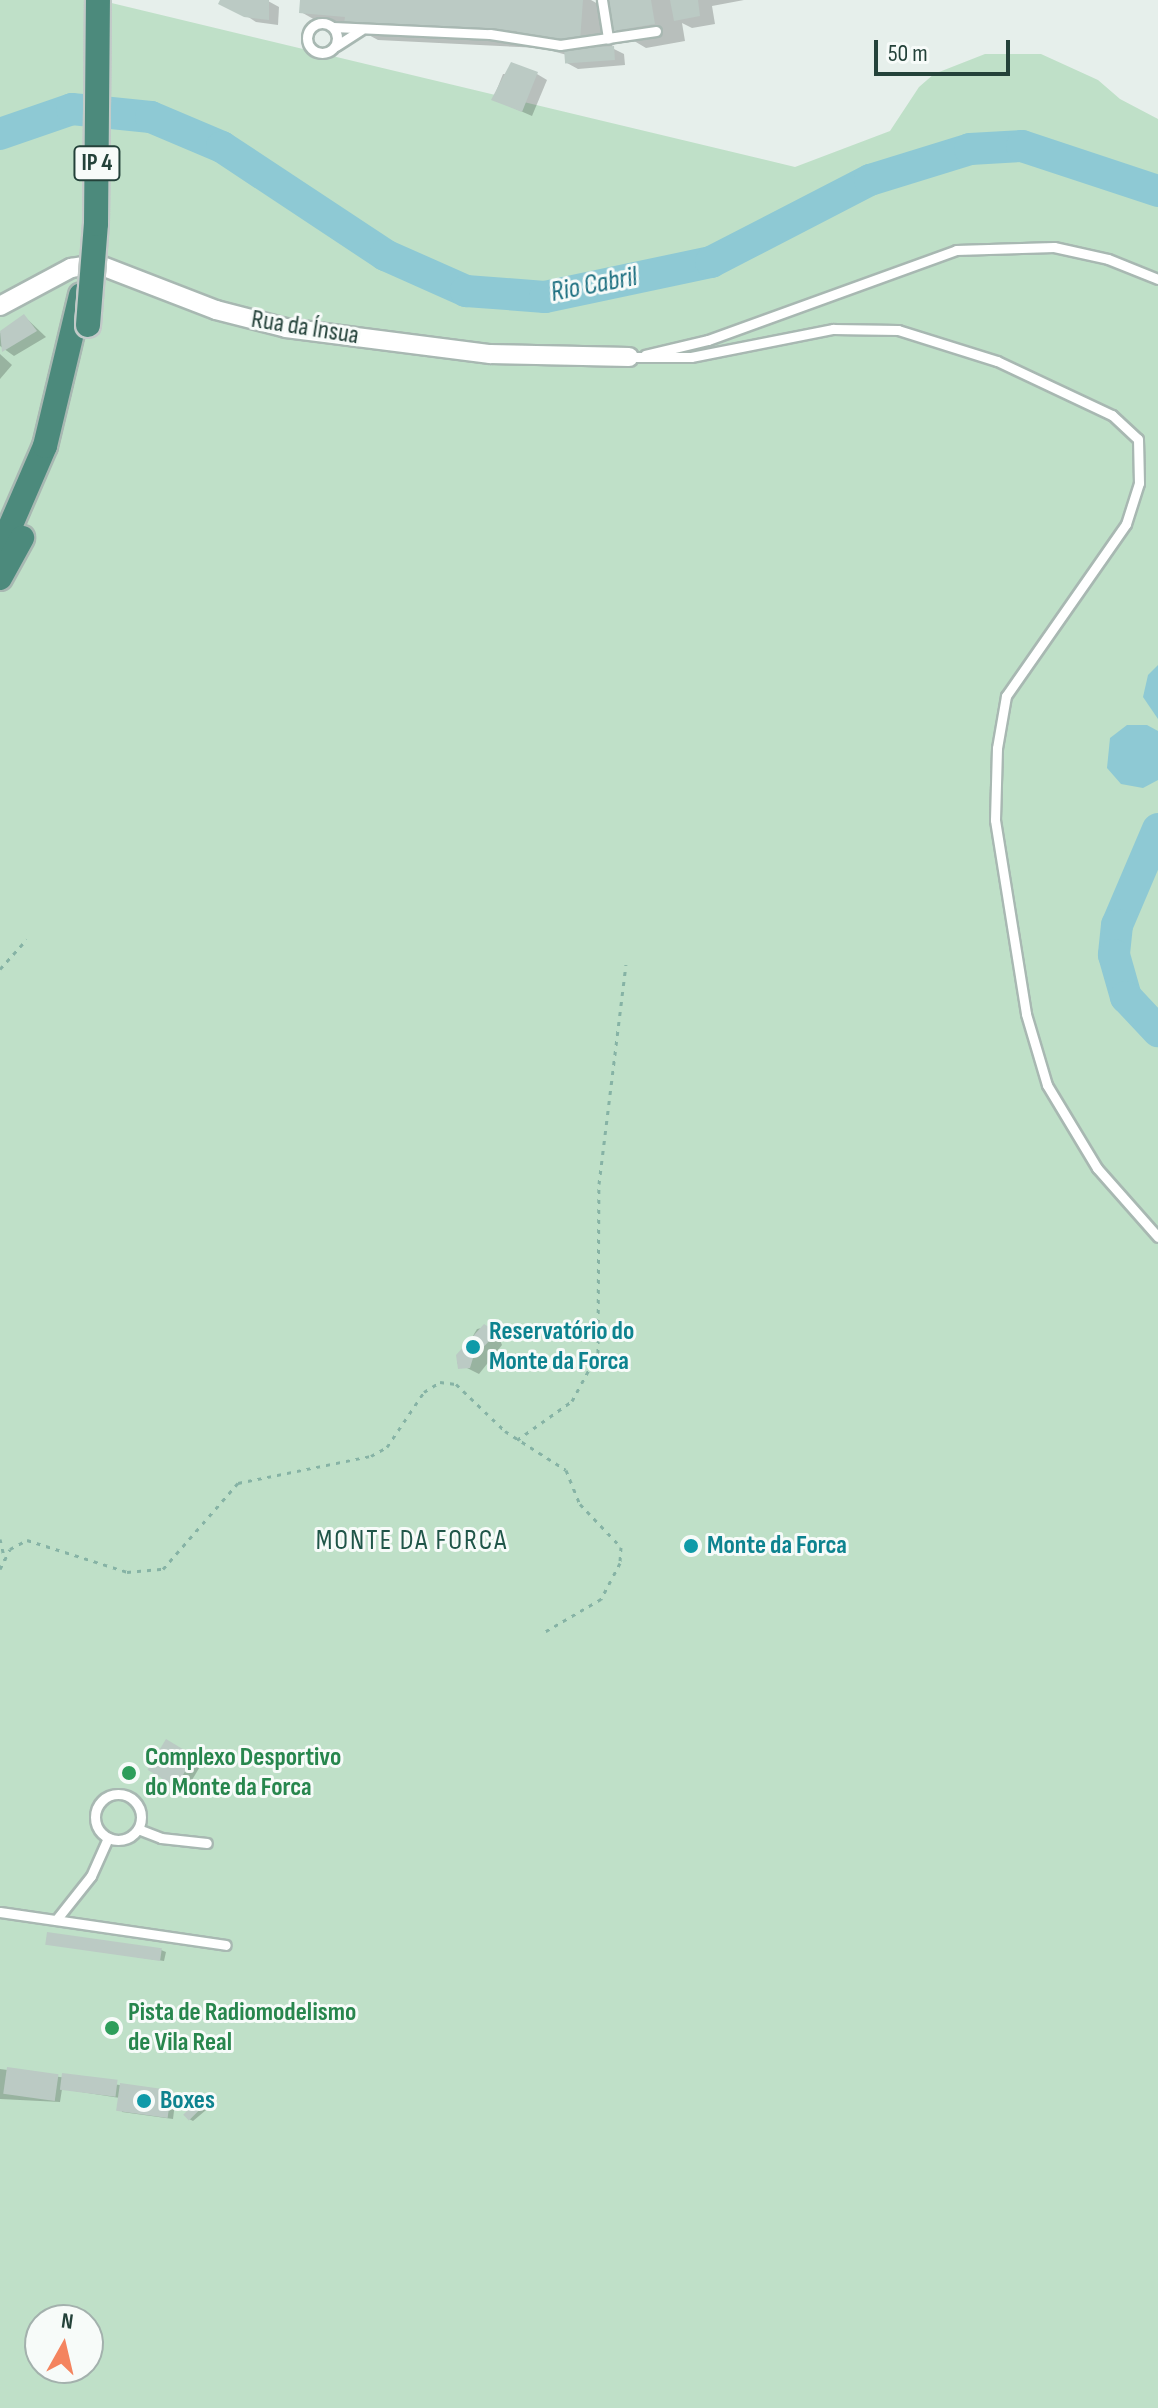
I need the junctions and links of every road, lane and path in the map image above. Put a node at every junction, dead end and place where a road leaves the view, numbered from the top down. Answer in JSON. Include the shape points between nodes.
{"nodes":[{"id":1,"x":85,"y":0,"type":"edge"},
{"id":2,"x":98,"y":0,"type":"edge"},
{"id":3,"x":602,"y":0,"type":"edge"},
{"id":4,"x":333,"y":27,"type":"junction"},
{"id":5,"x":361,"y":30,"type":"junction"},
{"id":6,"x":656,"y":31,"type":"dead end"},
{"id":7,"x":608,"y":39,"type":"junction"},
{"id":8,"x":336,"y":46,"type":"junction"},
{"id":9,"x":1158,"y":279,"type":"edge"},
{"id":10,"x":0,"y":306,"type":"edge"},
{"id":11,"x":83,"y":324,"type":"junction"},
{"id":12,"x":629,"y":357,"type":"junction"},
{"id":13,"x":0,"y":550,"type":"edge"},
{"id":14,"x":0,"y":578,"type":"edge"},
{"id":15,"x":27,"y":939,"type":"dead end"},
{"id":16,"x":626,"y":965,"type":"dead end"},
{"id":17,"x":0,"y":969,"type":"edge"},
{"id":18,"x":1158,"y":1237,"type":"edge"},
{"id":19,"x":517,"y":1440,"type":"junction"},
{"id":20,"x":0,"y":1539,"type":"edge"},
{"id":21,"x":5,"y":1560,"type":"junction"},
{"id":22,"x":0,"y":1569,"type":"edge"},
{"id":23,"x":546,"y":1631,"type":"dead end"},
{"id":24,"x":138,"y":1829,"type":"junction"},
{"id":25,"x":108,"y":1838,"type":"junction"},
{"id":26,"x":207,"y":1843,"type":"dead end"},
{"id":27,"x":0,"y":1912,"type":"edge"},
{"id":28,"x":56,"y":1920,"type":"junction"},
{"id":29,"x":226,"y":1945,"type":"dead end"}],
"edges":[{"from":1,"to":11,"type":"highway","number":"IP 4"},
{"from":2,"to":11,"type":"highway","number":"IP 4","bridge":true,"via":[[96,224]]},
{"from":3,"to":7,"type":"lane"},
{"from":4,"to":5,"type":"lane"},
{"from":4,"to":8,"type":"lane"},
{"from":4,"to":8,"type":"lane","via":[[314,25],[307,39],[319,54]]},
{"from":5,"to":7,"type":"lane","via":[[490,34],[552,45]]},
{"from":5,"to":8,"type":"lane"},
{"from":6,"to":7,"type":"lane"},
{"from":9,"to":12,"type":"lane","via":[[1108,259],[1054,247],[965,249],[908,264],[698,343]]},
{"from":10,"to":12,"type":"street","name":"Rua da Ínsua","via":[[71,268],[97,264],[216,310],[278,327],[490,354]]},
{"from":11,"to":13,"type":"highway","number":"IP 4","via":[[45,446]]},
{"from":11,"to":14,"type":"highway","number":"IP 4","via":[[59,449]]},
{"from":12,"to":18,"type":"lane","via":[[691,357],[833,329],[898,330],[997,361],[1112,415],[1138,439],[1139,483],[1126,524],[1006,696],[998,733],[995,808],[1026,1014],[1047,1085],[1097,1168]]},
{"from":15,"to":17,"type":"path"},
{"from":16,"to":19,"type":"path","via":[[599,1184],[598,1353],[572,1401]]},
{"from":19,"to":21,"type":"path","via":[[456,1384],[440,1382],[424,1392],[387,1447],[371,1456],[238,1483],[163,1569],[127,1572],[27,1540],[10,1549]]},
{"from":19,"to":23,"type":"path","via":[[566,1470],[580,1504],[621,1547],[620,1563],[601,1599]]},
{"from":20,"to":21,"type":"path"},
{"from":21,"to":22,"type":"path"},
{"from":24,"to":25,"type":"lane","via":[[127,1839]]},
{"from":24,"to":25,"type":"lane","via":[[139,1807],[129,1797],[114,1794],[101,1801],[95,1816]]},
{"from":24,"to":26,"type":"lane","via":[[161,1838]]},
{"from":25,"to":28,"type":"lane","via":[[91,1876]]},
{"from":27,"to":28,"type":"lane"},
{"from":28,"to":29,"type":"lane"}]}
